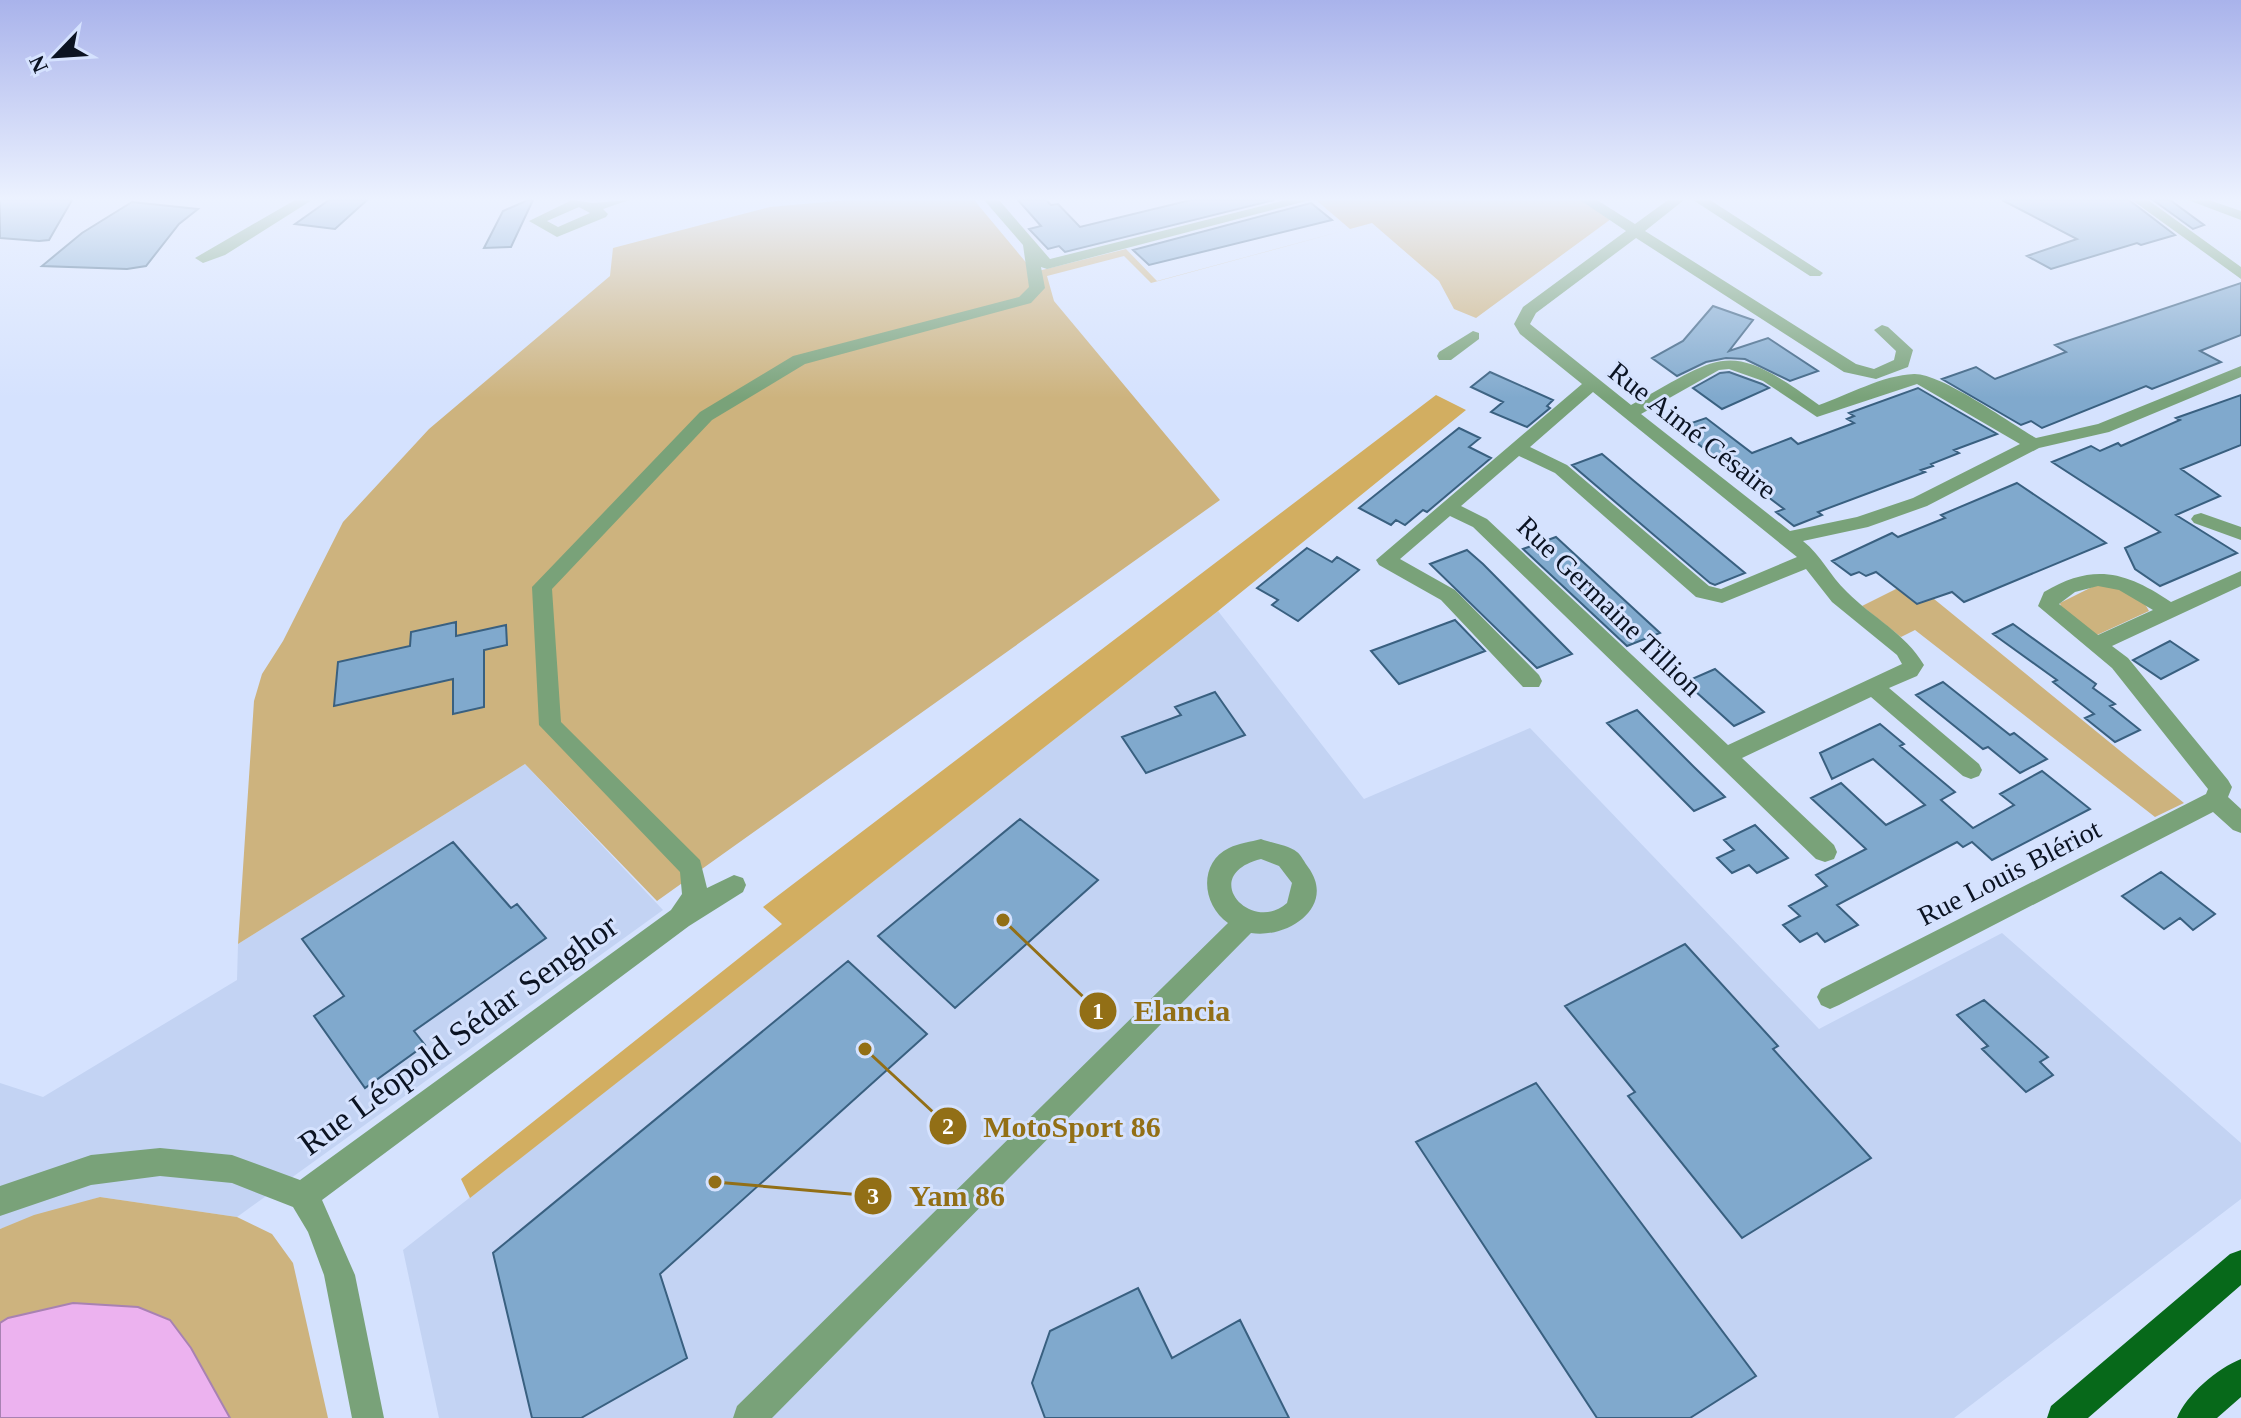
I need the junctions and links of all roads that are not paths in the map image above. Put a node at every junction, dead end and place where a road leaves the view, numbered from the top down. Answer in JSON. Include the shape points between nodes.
{"nodes":[{"id":1,"x":1033,"y":266,"type":"edge"},
{"id":2,"x":1588,"y":266,"type":"edge"},
{"id":3,"x":1691,"y":266,"type":"edge"},
{"id":4,"x":1804,"y":266,"type":"edge"},
{"id":5,"x":1815,"y":273,"type":"dead end"},
{"id":6,"x":1882,"y":330,"type":"dead end"},
{"id":7,"x":1473,"y":336,"type":"dead end"},
{"id":8,"x":1445,"y":356,"type":"dead end"},
{"id":9,"x":2241,"y":371,"type":"edge"},
{"id":10,"x":1591,"y":385,"type":"junction"},
{"id":11,"x":1628,"y":414,"type":"junction"},
{"id":12,"x":2033,"y":444,"type":"junction"},
{"id":13,"x":1518,"y":448,"type":"junction"},
{"id":14,"x":1448,"y":507,"type":"junction"},
{"id":15,"x":2201,"y":519,"type":"dead end"},
{"id":16,"x":2241,"y":534,"type":"edge"},
{"id":17,"x":1787,"y":538,"type":"junction"},
{"id":18,"x":1812,"y":559,"type":"junction"},
{"id":19,"x":2241,"y":578,"type":"edge"},
{"id":20,"x":2169,"y":611,"type":"junction"},
{"id":21,"x":2096,"y":645,"type":"junction"},
{"id":22,"x":1531,"y":681,"type":"dead end"},
{"id":23,"x":1873,"y":687,"type":"junction"},
{"id":24,"x":1725,"y":756,"type":"junction"},
{"id":25,"x":1971,"y":770,"type":"dead end"},
{"id":26,"x":2215,"y":800,"type":"junction"},
{"id":27,"x":2241,"y":823,"type":"edge"},
{"id":28,"x":1825,"y":852,"type":"dead end"},
{"id":29,"x":734,"y":885,"type":"dead end"},
{"id":30,"x":680,"y":918,"type":"junction"},
{"id":31,"x":1247,"y":921,"type":"dead end"},
{"id":32,"x":1830,"y":997,"type":"dead end"},
{"id":33,"x":303,"y":1196,"type":"junction"},
{"id":34,"x":0,"y":1201,"type":"edge"},
{"id":35,"x":2241,"y":1265,"type":"edge"},
{"id":36,"x":2241,"y":1375,"type":"edge"},
{"id":37,"x":368,"y":1418,"type":"edge"},
{"id":38,"x":749,"y":1418,"type":"edge"},
{"id":39,"x":2063,"y":1418,"type":"edge"},
{"id":40,"x":2193,"y":1418,"type":"edge"}],
"edges":[{"from":1,"to":30,"type":"street","via":[[1037,288],[1025,300],[799,360],[706,416],[542,587],[550,725],[691,867],[695,894]]},
{"from":2,"to":10,"type":"street","name":"Rue Aimé Césaire","via":[[1529,310],[1522,324],[1534,340]]},
{"from":3,"to":6,"type":"street","via":[[1857,371],[1880,373],[1905,360],[1901,344]]},
{"from":4,"to":5,"type":"street"},
{"from":7,"to":8,"type":"street"},
{"from":9,"to":12,"type":"street","via":[[2103,428]]},
{"from":10,"to":11,"type":"street","name":"Rue Aimé Césaire"},
{"from":10,"to":13,"type":"street"},
{"from":11,"to":12,"type":"street","via":[[1727,363],[1756,369],[1817,412],[1919,379]]},
{"from":11,"to":17,"type":"street","name":"Rue Aimé Césaire"},
{"from":12,"to":17,"type":"street","via":[[1920,502],[1861,523]]},
{"from":13,"to":14,"type":"street"},
{"from":13,"to":18,"type":"street","via":[[1561,469],[1713,596]]},
{"from":14,"to":22,"type":"street","via":[[1386,560],[1448,595]]},
{"from":14,"to":24,"type":"street","name":"Rue Germaine Tillion","via":[[1480,523]]},
{"from":15,"to":16,"type":"street"},
{"from":17,"to":18,"type":"street","name":"Rue Aimé Césaire"},
{"from":18,"to":23,"type":"street","name":"Rue Aimé Césaire","via":[[1850,608],[1911,658],[1909,670]]},
{"from":19,"to":20,"type":"street"},
{"from":20,"to":21,"type":"street"},
{"from":20,"to":21,"type":"street","via":[[2129,586],[2101,577],[2051,597],[2048,606],[2054,613]]},
{"from":21,"to":26,"type":"street","via":[[2120,663],[2220,787]]},
{"from":23,"to":24,"type":"street"},
{"from":23,"to":25,"type":"street"},
{"from":24,"to":28,"type":"street","name":"Rue Germaine Tillion"},
{"from":26,"to":27,"type":"street"},
{"from":26,"to":32,"type":"street","name":"Rue Louis Blériot"},
{"from":29,"to":30,"type":"street","name":"Rue Léopold Sédar Senghor"},
{"from":30,"to":33,"type":"street","name":"Rue Léopold Sédar Senghor"},
{"from":31,"to":38,"type":"street"},
{"from":33,"to":34,"type":"street","via":[[232,1169],[160,1162],[91,1170]]},
{"from":33,"to":37,"type":"street","name":"Rue Léopold Sédar Senghor","via":[[323,1224],[343,1279]]},
{"from":35,"to":39,"type":"main road"},
{"from":36,"to":40,"type":"main road"}]}
